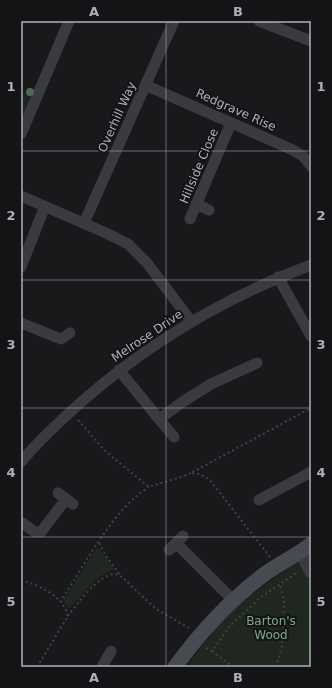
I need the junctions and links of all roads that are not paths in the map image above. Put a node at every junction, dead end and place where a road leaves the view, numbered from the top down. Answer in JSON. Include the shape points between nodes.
{"nodes":[{"id":1,"x":69,"y":21,"type":"edge"},
{"id":2,"x":174,"y":21,"type":"edge"},
{"id":3,"x":260,"y":21,"type":"edge"},
{"id":4,"x":311,"y":41,"type":"edge"},
{"id":5,"x":145,"y":85,"type":"junction"},
{"id":6,"x":231,"y":123,"type":"junction"},
{"id":7,"x":21,"y":134,"type":"edge"},
{"id":8,"x":311,"y":166,"type":"edge"},
{"id":9,"x":21,"y":196,"type":"edge"},
{"id":10,"x":196,"y":204,"type":"junction"},
{"id":11,"x":45,"y":206,"type":"junction"},
{"id":12,"x":209,"y":210,"type":"dead end"},
{"id":13,"x":190,"y":218,"type":"dead end"},
{"id":14,"x":84,"y":223,"type":"junction"},
{"id":15,"x":311,"y":264,"type":"edge"},
{"id":16,"x":21,"y":267,"type":"edge"},
{"id":17,"x":278,"y":277,"type":"junction"},
{"id":18,"x":191,"y":322,"type":"junction"},
{"id":19,"x":21,"y":323,"type":"edge"},
{"id":20,"x":70,"y":333,"type":"dead end"},
{"id":21,"x":311,"y":336,"type":"edge"},
{"id":22,"x":256,"y":363,"type":"dead end"},
{"id":23,"x":119,"y":370,"type":"junction"},
{"id":24,"x":159,"y":419,"type":"junction"},
{"id":25,"x":174,"y":437,"type":"dead end"},
{"id":26,"x":22,"y":459,"type":"edge"},
{"id":27,"x":311,"y":472,"type":"edge"},
{"id":28,"x":66,"y":499,"type":"dead end"},
{"id":29,"x":259,"y":500,"type":"dead end"},
{"id":30,"x":21,"y":522,"type":"edge"},
{"id":31,"x":176,"y":543,"type":"dead end"},
{"id":32,"x":306,"y":548,"type":"edge"},
{"id":33,"x":309,"y":569,"type":"edge"},
{"id":34,"x":233,"y":600,"type":"junction"},
{"id":35,"x":110,"y":651,"type":"dead end"},
{"id":36,"x":102,"y":667,"type":"edge"},
{"id":37,"x":175,"y":667,"type":"edge"}],
"edges":[{"from":1,"to":7,"type":"street"},
{"from":2,"to":5,"type":"street","name":"Overhill Way"},
{"from":3,"to":4,"type":"street"},
{"from":5,"to":6,"type":"street","name":"Redgrave Rise"},
{"from":5,"to":14,"type":"street","name":"Overhill Way"},
{"from":6,"to":8,"type":"street","name":"Redgrave Rise","via":[[293,150],[303,156]]},
{"from":6,"to":10,"type":"street","name":"Hillside Close"},
{"from":9,"to":11,"type":"street"},
{"from":10,"to":12,"type":"street"},
{"from":10,"to":13,"type":"street","name":"Hillside Close"},
{"from":11,"to":14,"type":"street"},
{"from":11,"to":16,"type":"street"},
{"from":14,"to":18,"type":"street","via":[[128,244],[147,263]]},
{"from":15,"to":17,"type":"street","name":"Melrose Drive"},
{"from":17,"to":18,"type":"street","name":"Melrose Drive"},
{"from":17,"to":21,"type":"street"},
{"from":18,"to":23,"type":"street","name":"Melrose Drive"},
{"from":19,"to":20,"type":"street","via":[[61,339]]},
{"from":22,"to":24,"type":"street","via":[[211,384]]},
{"from":23,"to":24,"type":"street"},
{"from":23,"to":26,"type":"street","name":"Melrose Drive","via":[[71,411]]},
{"from":24,"to":25,"type":"street"},
{"from":27,"to":29,"type":"street"},
{"from":28,"to":30,"type":"street","via":[[41,532],[35,532]]},
{"from":31,"to":34,"type":"street"},
{"from":32,"to":33,"type":"street"},
{"from":32,"to":34,"type":"main road","via":[[277,565]]},
{"from":34,"to":37,"type":"main road"},
{"from":35,"to":36,"type":"street"}]}
